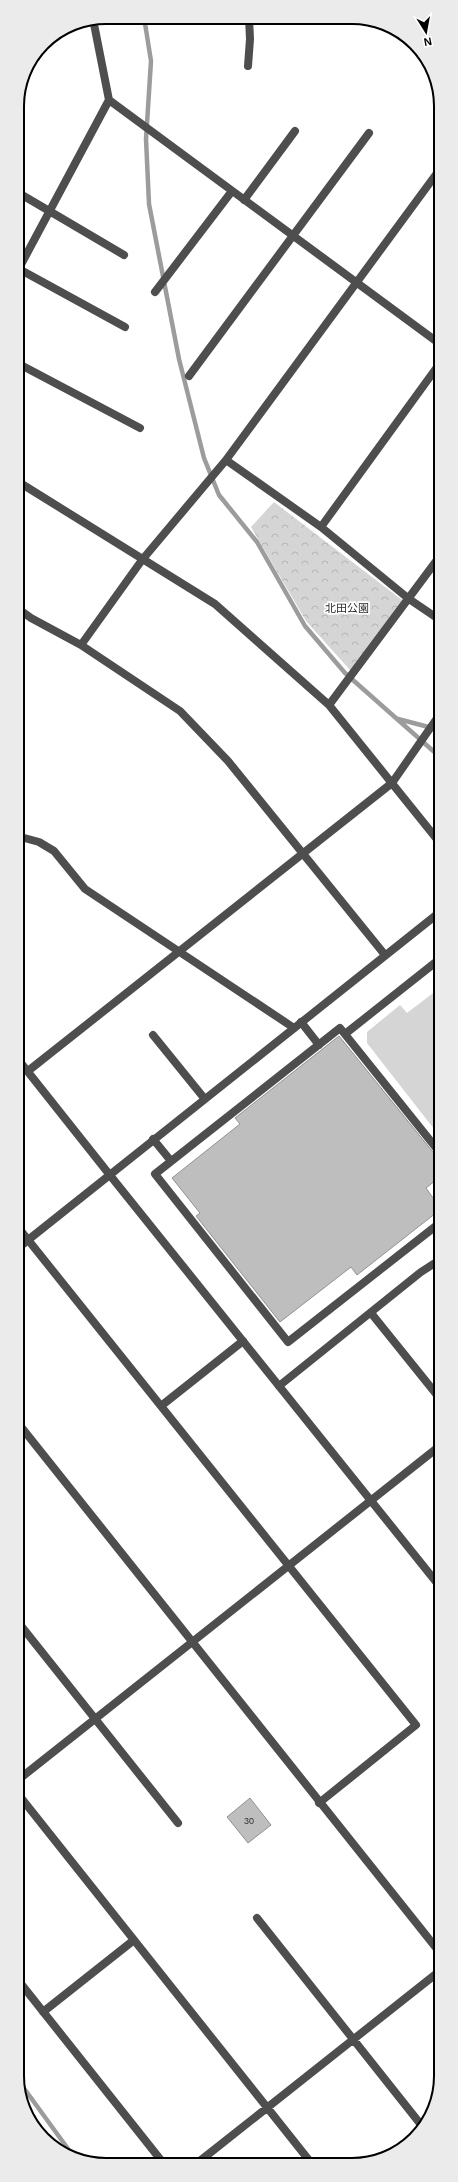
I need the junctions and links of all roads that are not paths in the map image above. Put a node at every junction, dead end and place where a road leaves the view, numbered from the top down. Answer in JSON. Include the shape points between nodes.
{"nodes":[{"id":1,"x":249,"y":24,"type":"edge"},
{"id":2,"x":94,"y":25,"type":"edge"},
{"id":3,"x":248,"y":66,"type":"dead end"},
{"id":4,"x":109,"y":100,"type":"junction"},
{"id":5,"x":295,"y":131,"type":"dead end"},
{"id":6,"x":369,"y":133,"type":"dead end"},
{"id":7,"x":434,"y":177,"type":"edge"},
{"id":8,"x":232,"y":191,"type":"junction"},
{"id":9,"x":24,"y":196,"type":"edge"},
{"id":10,"x":244,"y":200,"type":"junction"},
{"id":11,"x":50,"y":210,"type":"junction"},
{"id":12,"x":292,"y":236,"type":"junction"},
{"id":13,"x":124,"y":255,"type":"dead end"},
{"id":14,"x":24,"y":260,"type":"edge"},
{"id":15,"x":24,"y":274,"type":"edge"},
{"id":16,"x":358,"y":283,"type":"junction"},
{"id":17,"x":155,"y":292,"type":"dead end"},
{"id":18,"x":125,"y":327,"type":"dead end"},
{"id":19,"x":434,"y":340,"type":"edge"},
{"id":20,"x":24,"y":367,"type":"edge"},
{"id":21,"x":434,"y":371,"type":"edge"},
{"id":22,"x":189,"y":376,"type":"dead end"},
{"id":23,"x":140,"y":428,"type":"dead end"},
{"id":24,"x":226,"y":460,"type":"junction"},
{"id":25,"x":24,"y":485,"type":"edge"},
{"id":26,"x":321,"y":527,"type":"junction"},
{"id":27,"x":142,"y":560,"type":"junction"},
{"id":28,"x":434,"y":564,"type":"edge"},
{"id":29,"x":409,"y":598,"type":"junction"},
{"id":30,"x":24,"y":613,"type":"edge"},
{"id":31,"x":434,"y":616,"type":"edge"},
{"id":32,"x":81,"y":645,"type":"junction"},
{"id":33,"x":329,"y":705,"type":"junction"},
{"id":34,"x":434,"y":723,"type":"edge"},
{"id":35,"x":392,"y":783,"type":"junction"},
{"id":36,"x":434,"y":836,"type":"edge"},
{"id":37,"x":24,"y":838,"type":"edge"},
{"id":38,"x":303,"y":854,"type":"junction"},
{"id":39,"x":434,"y":920,"type":"edge"},
{"id":40,"x":178,"y":951,"type":"junction"},
{"id":41,"x":385,"y":955,"type":"junction"},
{"id":42,"x":434,"y":963,"type":"edge"},
{"id":43,"x":301,"y":1022,"type":"junction"},
{"id":44,"x":294,"y":1028,"type":"junction"},
{"id":45,"x":153,"y":1034,"type":"dead end"},
{"id":46,"x":345,"y":1034,"type":"junction"},
{"id":47,"x":319,"y":1045,"type":"junction"},
{"id":48,"x":24,"y":1066,"type":"edge"},
{"id":49,"x":28,"y":1071,"type":"junction"},
{"id":50,"x":204,"y":1098,"type":"junction"},
{"id":51,"x":153,"y":1139,"type":"junction"},
{"id":52,"x":434,"y":1145,"type":"edge"},
{"id":53,"x":171,"y":1161,"type":"junction"},
{"id":54,"x":109,"y":1174,"type":"junction"},
{"id":55,"x":434,"y":1227,"type":"edge"},
{"id":56,"x":24,"y":1234,"type":"edge"},
{"id":57,"x":28,"y":1240,"type":"junction"},
{"id":58,"x":24,"y":1243,"type":"edge"},
{"id":59,"x":434,"y":1264,"type":"edge"},
{"id":60,"x":371,"y":1313,"type":"junction"},
{"id":61,"x":243,"y":1341,"type":"junction"},
{"id":62,"x":279,"y":1386,"type":"junction"},
{"id":63,"x":434,"y":1391,"type":"edge"},
{"id":64,"x":161,"y":1406,"type":"junction"},
{"id":65,"x":24,"y":1431,"type":"edge"},
{"id":66,"x":434,"y":1451,"type":"edge"},
{"id":67,"x":371,"y":1501,"type":"junction"},
{"id":68,"x":288,"y":1566,"type":"junction"},
{"id":69,"x":434,"y":1579,"type":"edge"},
{"id":70,"x":24,"y":1630,"type":"edge"},
{"id":71,"x":192,"y":1642,"type":"junction"},
{"id":72,"x":95,"y":1719,"type":"junction"},
{"id":73,"x":24,"y":1775,"type":"edge"},
{"id":74,"x":24,"y":1802,"type":"edge"},
{"id":75,"x":319,"y":1803,"type":"junction"},
{"id":76,"x":178,"y":1823,"type":"dead end"},
{"id":77,"x":257,"y":1918,"type":"dead end"},
{"id":78,"x":134,"y":1940,"type":"junction"},
{"id":79,"x":434,"y":1945,"type":"edge"},
{"id":80,"x":434,"y":1975,"type":"edge"},
{"id":81,"x":24,"y":1988,"type":"edge"},
{"id":82,"x":43,"y":2012,"type":"junction"},
{"id":83,"x":353,"y":2039,"type":"junction"},
{"id":84,"x":267,"y":2107,"type":"junction"},
{"id":85,"x":419,"y":2123,"type":"edge"},
{"id":86,"x":159,"y":2158,"type":"edge"},
{"id":87,"x":203,"y":2158,"type":"edge"},
{"id":88,"x":307,"y":2158,"type":"edge"}],
"edges":[{"from":1,"to":3,"type":"street"},
{"from":2,"to":4,"type":"street"},
{"from":4,"to":8,"type":"street"},
{"from":4,"to":11,"type":"street"},
{"from":5,"to":10,"type":"street"},
{"from":6,"to":12,"type":"street"},
{"from":7,"to":16,"type":"street"},
{"from":8,"to":10,"type":"street"},
{"from":8,"to":17,"type":"street"},
{"from":9,"to":11,"type":"street"},
{"from":10,"to":12,"type":"street"},
{"from":11,"to":13,"type":"street"},
{"from":11,"to":14,"type":"street"},
{"from":12,"to":16,"type":"street"},
{"from":12,"to":22,"type":"street"},
{"from":15,"to":18,"type":"street"},
{"from":16,"to":19,"type":"street"},
{"from":16,"to":24,"type":"street"},
{"from":20,"to":23,"type":"street"},
{"from":21,"to":26,"type":"street"},
{"from":24,"to":26,"type":"street"},
{"from":24,"to":27,"type":"street"},
{"from":25,"to":27,"type":"street"},
{"from":26,"to":29,"type":"street"},
{"from":27,"to":32,"type":"street"},
{"from":27,"to":33,"type":"street","via":[[215,604]]},
{"from":28,"to":29,"type":"street"},
{"from":29,"to":31,"type":"street"},
{"from":29,"to":33,"type":"street"},
{"from":30,"to":32,"type":"street"},
{"from":32,"to":38,"type":"street","via":[[180,712],[228,761]]},
{"from":33,"to":35,"type":"street"},
{"from":34,"to":35,"type":"street"},
{"from":35,"to":36,"type":"street"},
{"from":35,"to":38,"type":"street"},
{"from":37,"to":40,"type":"street","via":[[39,842],[54,851],[85,889]]},
{"from":38,"to":40,"type":"street"},
{"from":38,"to":41,"type":"street"},
{"from":39,"to":41,"type":"street"},
{"from":40,"to":44,"type":"street"},
{"from":40,"to":49,"type":"street"},
{"from":41,"to":43,"type":"street"},
{"from":42,"to":46,"type":"street"},
{"from":43,"to":44,"type":"street"},
{"from":43,"to":47,"type":"street"},
{"from":44,"to":50,"type":"street"},
{"from":45,"to":50,"type":"street"},
{"from":46,"to":47,"type":"street","via":[[340,1028]]},
{"from":46,"to":52,"type":"street"},
{"from":47,"to":53,"type":"street"},
{"from":48,"to":49,"type":"street"},
{"from":49,"to":54,"type":"street"},
{"from":50,"to":51,"type":"street"},
{"from":51,"to":53,"type":"street"},
{"from":51,"to":54,"type":"street"},
{"from":53,"to":55,"type":"street","via":[[155,1174],[288,1342]]},
{"from":54,"to":57,"type":"street"},
{"from":54,"to":61,"type":"street"},
{"from":56,"to":57,"type":"street"},
{"from":57,"to":58,"type":"street"},
{"from":57,"to":64,"type":"street"},
{"from":59,"to":60,"type":"street"},
{"from":60,"to":62,"type":"street"},
{"from":60,"to":63,"type":"street"},
{"from":61,"to":62,"type":"street"},
{"from":61,"to":64,"type":"street"},
{"from":62,"to":67,"type":"street"},
{"from":64,"to":68,"type":"street"},
{"from":65,"to":71,"type":"street"},
{"from":66,"to":67,"type":"street"},
{"from":67,"to":68,"type":"street"},
{"from":67,"to":69,"type":"street"},
{"from":68,"to":71,"type":"street"},
{"from":68,"to":75,"type":"street","via":[[416,1725]]},
{"from":70,"to":72,"type":"street"},
{"from":71,"to":72,"type":"street"},
{"from":71,"to":75,"type":"street"},
{"from":72,"to":73,"type":"street"},
{"from":72,"to":76,"type":"street"},
{"from":74,"to":78,"type":"street"},
{"from":75,"to":79,"type":"street"},
{"from":77,"to":83,"type":"street"},
{"from":78,"to":82,"type":"street"},
{"from":78,"to":84,"type":"street"},
{"from":80,"to":83,"type":"street"},
{"from":81,"to":82,"type":"street"},
{"from":82,"to":86,"type":"street"},
{"from":83,"to":84,"type":"street"},
{"from":83,"to":85,"type":"street"},
{"from":84,"to":87,"type":"street"},
{"from":84,"to":88,"type":"street"}]}
